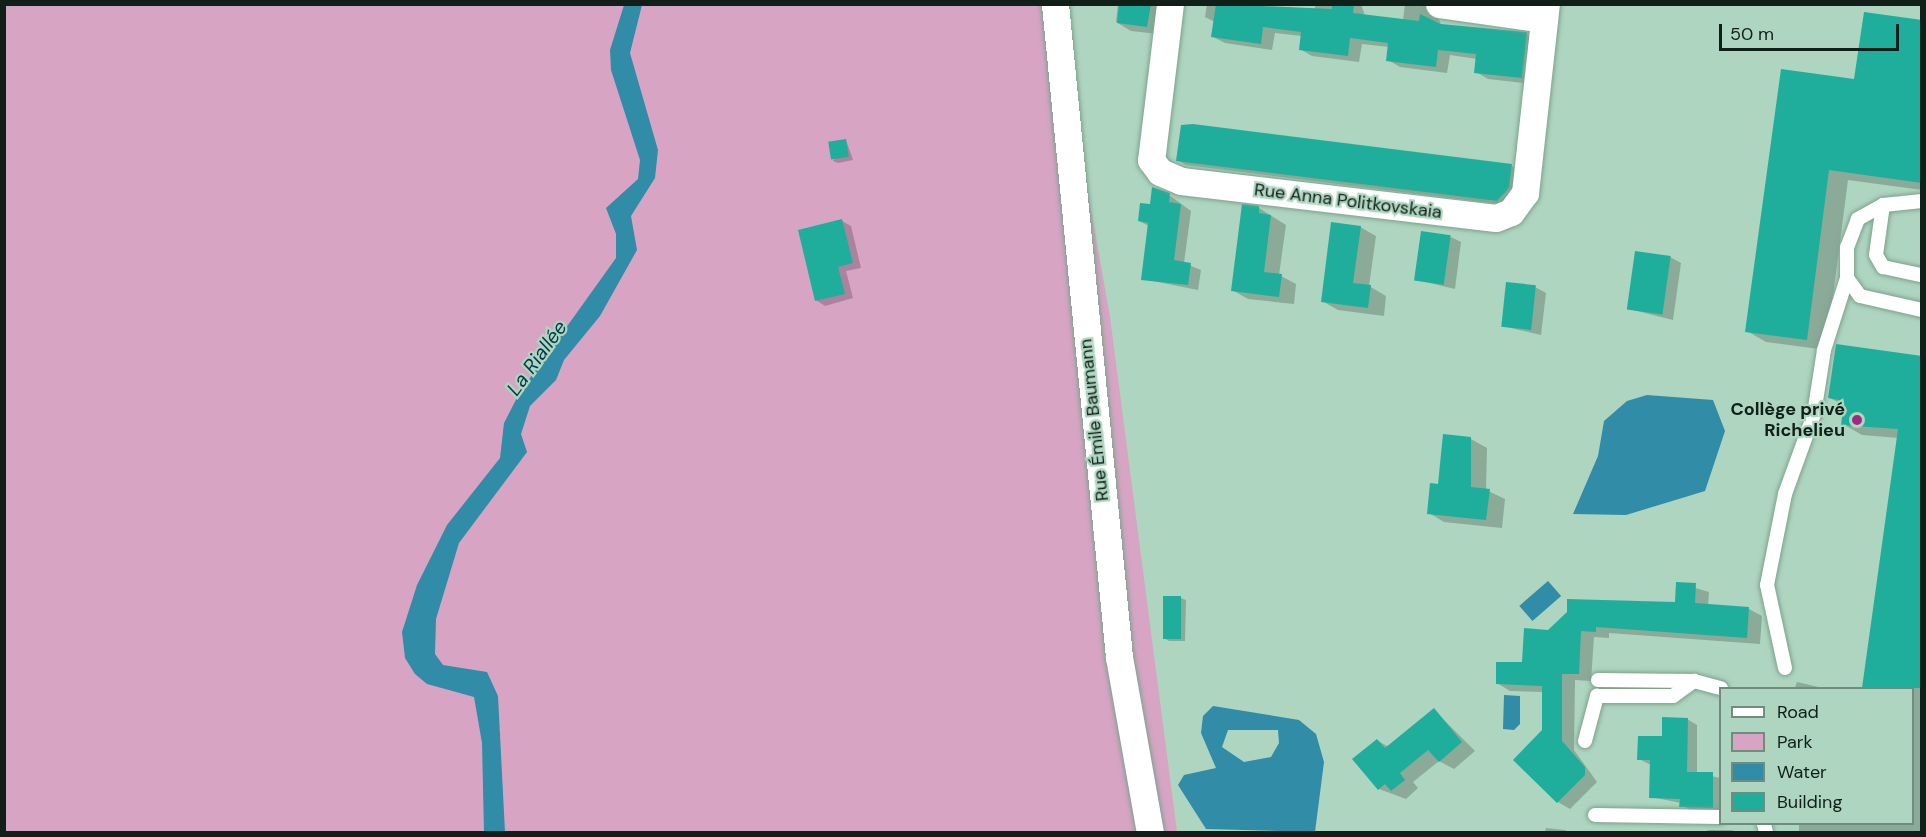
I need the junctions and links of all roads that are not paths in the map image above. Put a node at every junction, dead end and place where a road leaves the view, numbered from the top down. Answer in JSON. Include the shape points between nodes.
{"nodes":[{"id":1,"x":1055,"y":4,"type":"edge"},
{"id":2,"x":1170,"y":4,"type":"edge"},
{"id":3,"x":1439,"y":4,"type":"edge"},
{"id":4,"x":1545,"y":12,"type":"edge"},
{"id":5,"x":1922,"y":201,"type":"edge"},
{"id":6,"x":1883,"y":205,"type":"junction"},
{"id":7,"x":1922,"y":275,"type":"edge"},
{"id":8,"x":1847,"y":278,"type":"junction"},
{"id":9,"x":1922,"y":310,"type":"edge"},
{"id":10,"x":1785,"y":668,"type":"dead end"},
{"id":11,"x":1599,"y":680,"type":"dead end"},
{"id":12,"x":1694,"y":681,"type":"junction"},
{"id":13,"x":1719,"y":687,"type":"edge"},
{"id":14,"x":1585,"y":741,"type":"dead end"},
{"id":15,"x":1595,"y":815,"type":"dead end"},
{"id":16,"x":1719,"y":817,"type":"edge"},
{"id":17,"x":1150,"y":832,"type":"edge"}],
"edges":[{"from":1,"to":17,"type":"street","name":"Rue Émile Baumann","via":[[1119,657]]},
{"from":2,"to":4,"type":"street","name":"Rue Anna Politkovskaia","via":[[1151,160],[1160,172],[1181,181],[1496,218],[1510,212],[1525,193]]},
{"from":3,"to":4,"type":"street","name":"Rue Anna Politkovskaia"},
{"from":5,"to":6,"type":"lane"},
{"from":6,"to":7,"type":"lane","via":[[1876,255],[1883,267]]},
{"from":6,"to":8,"type":"lane","via":[[1858,219],[1847,247]]},
{"from":8,"to":9,"type":"lane","via":[[1860,296]]},
{"from":8,"to":10,"type":"lane","via":[[1824,350],[1814,414],[1785,494],[1767,585]]},
{"from":11,"to":12,"type":"lane"},
{"from":12,"to":13,"type":"lane"},
{"from":12,"to":14,"type":"lane","via":[[1673,696],[1597,696]]},
{"from":15,"to":16,"type":"lane"}]}
